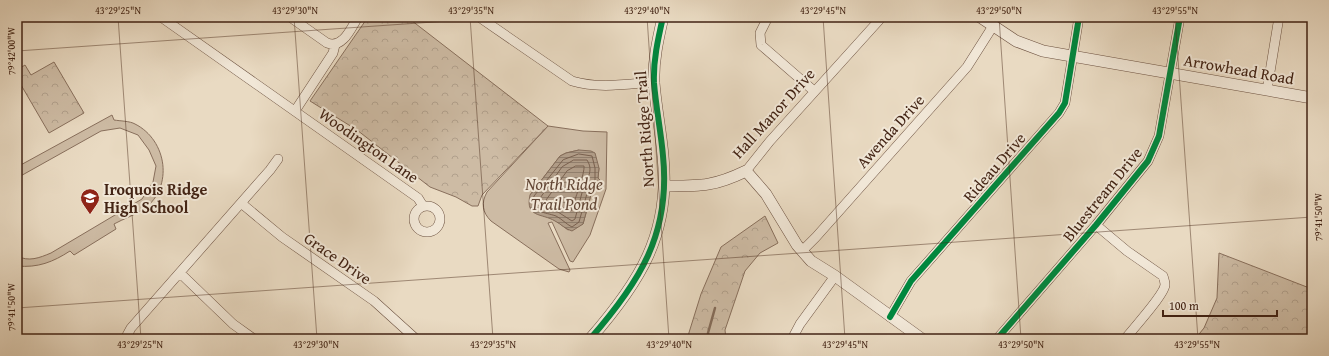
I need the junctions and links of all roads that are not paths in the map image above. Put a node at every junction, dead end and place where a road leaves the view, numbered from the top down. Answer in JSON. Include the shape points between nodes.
{"nodes":[{"id":1,"x":161,"y":17,"type":"edge"},
{"id":2,"x":290,"y":17,"type":"edge"},
{"id":3,"x":358,"y":17,"type":"edge"},
{"id":4,"x":479,"y":17,"type":"edge"},
{"id":5,"x":663,"y":17,"type":"edge"},
{"id":6,"x":768,"y":17,"type":"edge"},
{"id":7,"x":882,"y":17,"type":"edge"},
{"id":8,"x":980,"y":17,"type":"edge"},
{"id":9,"x":1079,"y":17,"type":"edge"},
{"id":10,"x":1180,"y":17,"type":"edge"},
{"id":11,"x":1280,"y":17,"type":"edge"},
{"id":12,"x":993,"y":26,"type":"junction"},
{"id":13,"x":335,"y":45,"type":"junction"},
{"id":14,"x":1074,"y":56,"type":"junction"},
{"id":15,"x":1170,"y":73,"type":"junction"},
{"id":16,"x":654,"y":82,"type":"junction"},
{"id":17,"x":1267,"y":90,"type":"junction"},
{"id":18,"x":814,"y":91,"type":"junction"},
{"id":19,"x":1312,"y":98,"type":"edge"},
{"id":20,"x":295,"y":111,"type":"junction"},
{"id":21,"x":278,"y":159,"type":"dead end"},
{"id":22,"x":746,"y":171,"type":"junction"},
{"id":23,"x":664,"y":186,"type":"junction"},
{"id":24,"x":241,"y":203,"type":"junction"},
{"id":25,"x":423,"y":206,"type":"dead end"},
{"id":26,"x":1096,"y":225,"type":"junction"},
{"id":27,"x":802,"y":251,"type":"junction"},
{"id":28,"x":180,"y":273,"type":"junction"},
{"id":29,"x":835,"y":276,"type":"junction"},
{"id":30,"x":890,"y":317,"type":"junction"},
{"id":31,"x":125,"y":339,"type":"edge"},
{"id":32,"x":254,"y":339,"type":"edge"},
{"id":33,"x":416,"y":339,"type":"edge"},
{"id":34,"x":590,"y":339,"type":"edge"},
{"id":35,"x":792,"y":339,"type":"edge"},
{"id":36,"x":922,"y":339,"type":"edge"},
{"id":37,"x":996,"y":339,"type":"edge"},
{"id":38,"x":1125,"y":339,"type":"edge"}],
"edges":[{"from":1,"to":20,"type":"street","name":"Woodington Lane"},
{"from":2,"to":13,"type":"street","via":[[327,43]]},
{"from":3,"to":13,"type":"street","name":"Woodington Lane","via":[[340,43]]},
{"from":4,"to":16,"type":"street","via":[[572,81],[584,85]]},
{"from":5,"to":16,"type":"street","name":"North Ridge Trail","via":[[656,46]]},
{"from":6,"to":18,"type":"street","via":[[760,33],[761,45]]},
{"from":7,"to":18,"type":"street","name":"Hall Manor Drive"},
{"from":8,"to":12,"type":"street","name":"Arrowhead Road"},
{"from":9,"to":14,"type":"street","name":"Rideau Drive"},
{"from":10,"to":15,"type":"street","name":"Bluestream Drive"},
{"from":11,"to":17,"type":"street"},
{"from":12,"to":14,"type":"street","name":"Arrowhead Road","via":[[1025,45]]},
{"from":12,"to":27,"type":"street","name":"Awenda Drive","via":[[967,67]]},
{"from":13,"to":20,"type":"street","name":"Woodington Lane","via":[[333,53]]},
{"from":14,"to":15,"type":"street","name":"Arrowhead Road"},
{"from":14,"to":30,"type":"street","name":"Rideau Drive","via":[[1066,102],[1059,113],[911,281]]},
{"from":15,"to":17,"type":"street","name":"Arrowhead Road"},
{"from":15,"to":26,"type":"street","name":"Bluestream Drive","via":[[1159,136],[1148,161]]},
{"from":16,"to":23,"type":"street","name":"North Ridge Trail","via":[[664,157]]},
{"from":17,"to":19,"type":"street","name":"Arrowhead Road"},
{"from":18,"to":22,"type":"street","name":"Hall Manor Drive"},
{"from":20,"to":25,"type":"street","name":"Woodington Lane","via":[[418,198]]},
{"from":21,"to":24,"type":"street"},
{"from":22,"to":23,"type":"street","name":"Hall Manor Drive","via":[[711,185]]},
{"from":22,"to":27,"type":"street","via":[[766,194]]},
{"from":23,"to":34,"type":"street","name":"North Ridge Trail","via":[[657,229],[643,267],[618,307]]},
{"from":24,"to":28,"type":"street"},
{"from":24,"to":33,"type":"street","name":"Grace Drive","via":[[282,237],[374,301]]},
{"from":26,"to":37,"type":"street","name":"Bluestream Drive"},
{"from":26,"to":38,"type":"street","via":[[1165,280],[1164,290]]},
{"from":27,"to":29,"type":"street","via":[[811,262]]},
{"from":28,"to":31,"type":"street","via":[[131,328]]},
{"from":28,"to":32,"type":"street","via":[[233,324]]},
{"from":29,"to":30,"type":"street"},
{"from":29,"to":35,"type":"street"},
{"from":30,"to":36,"type":"street"}]}
